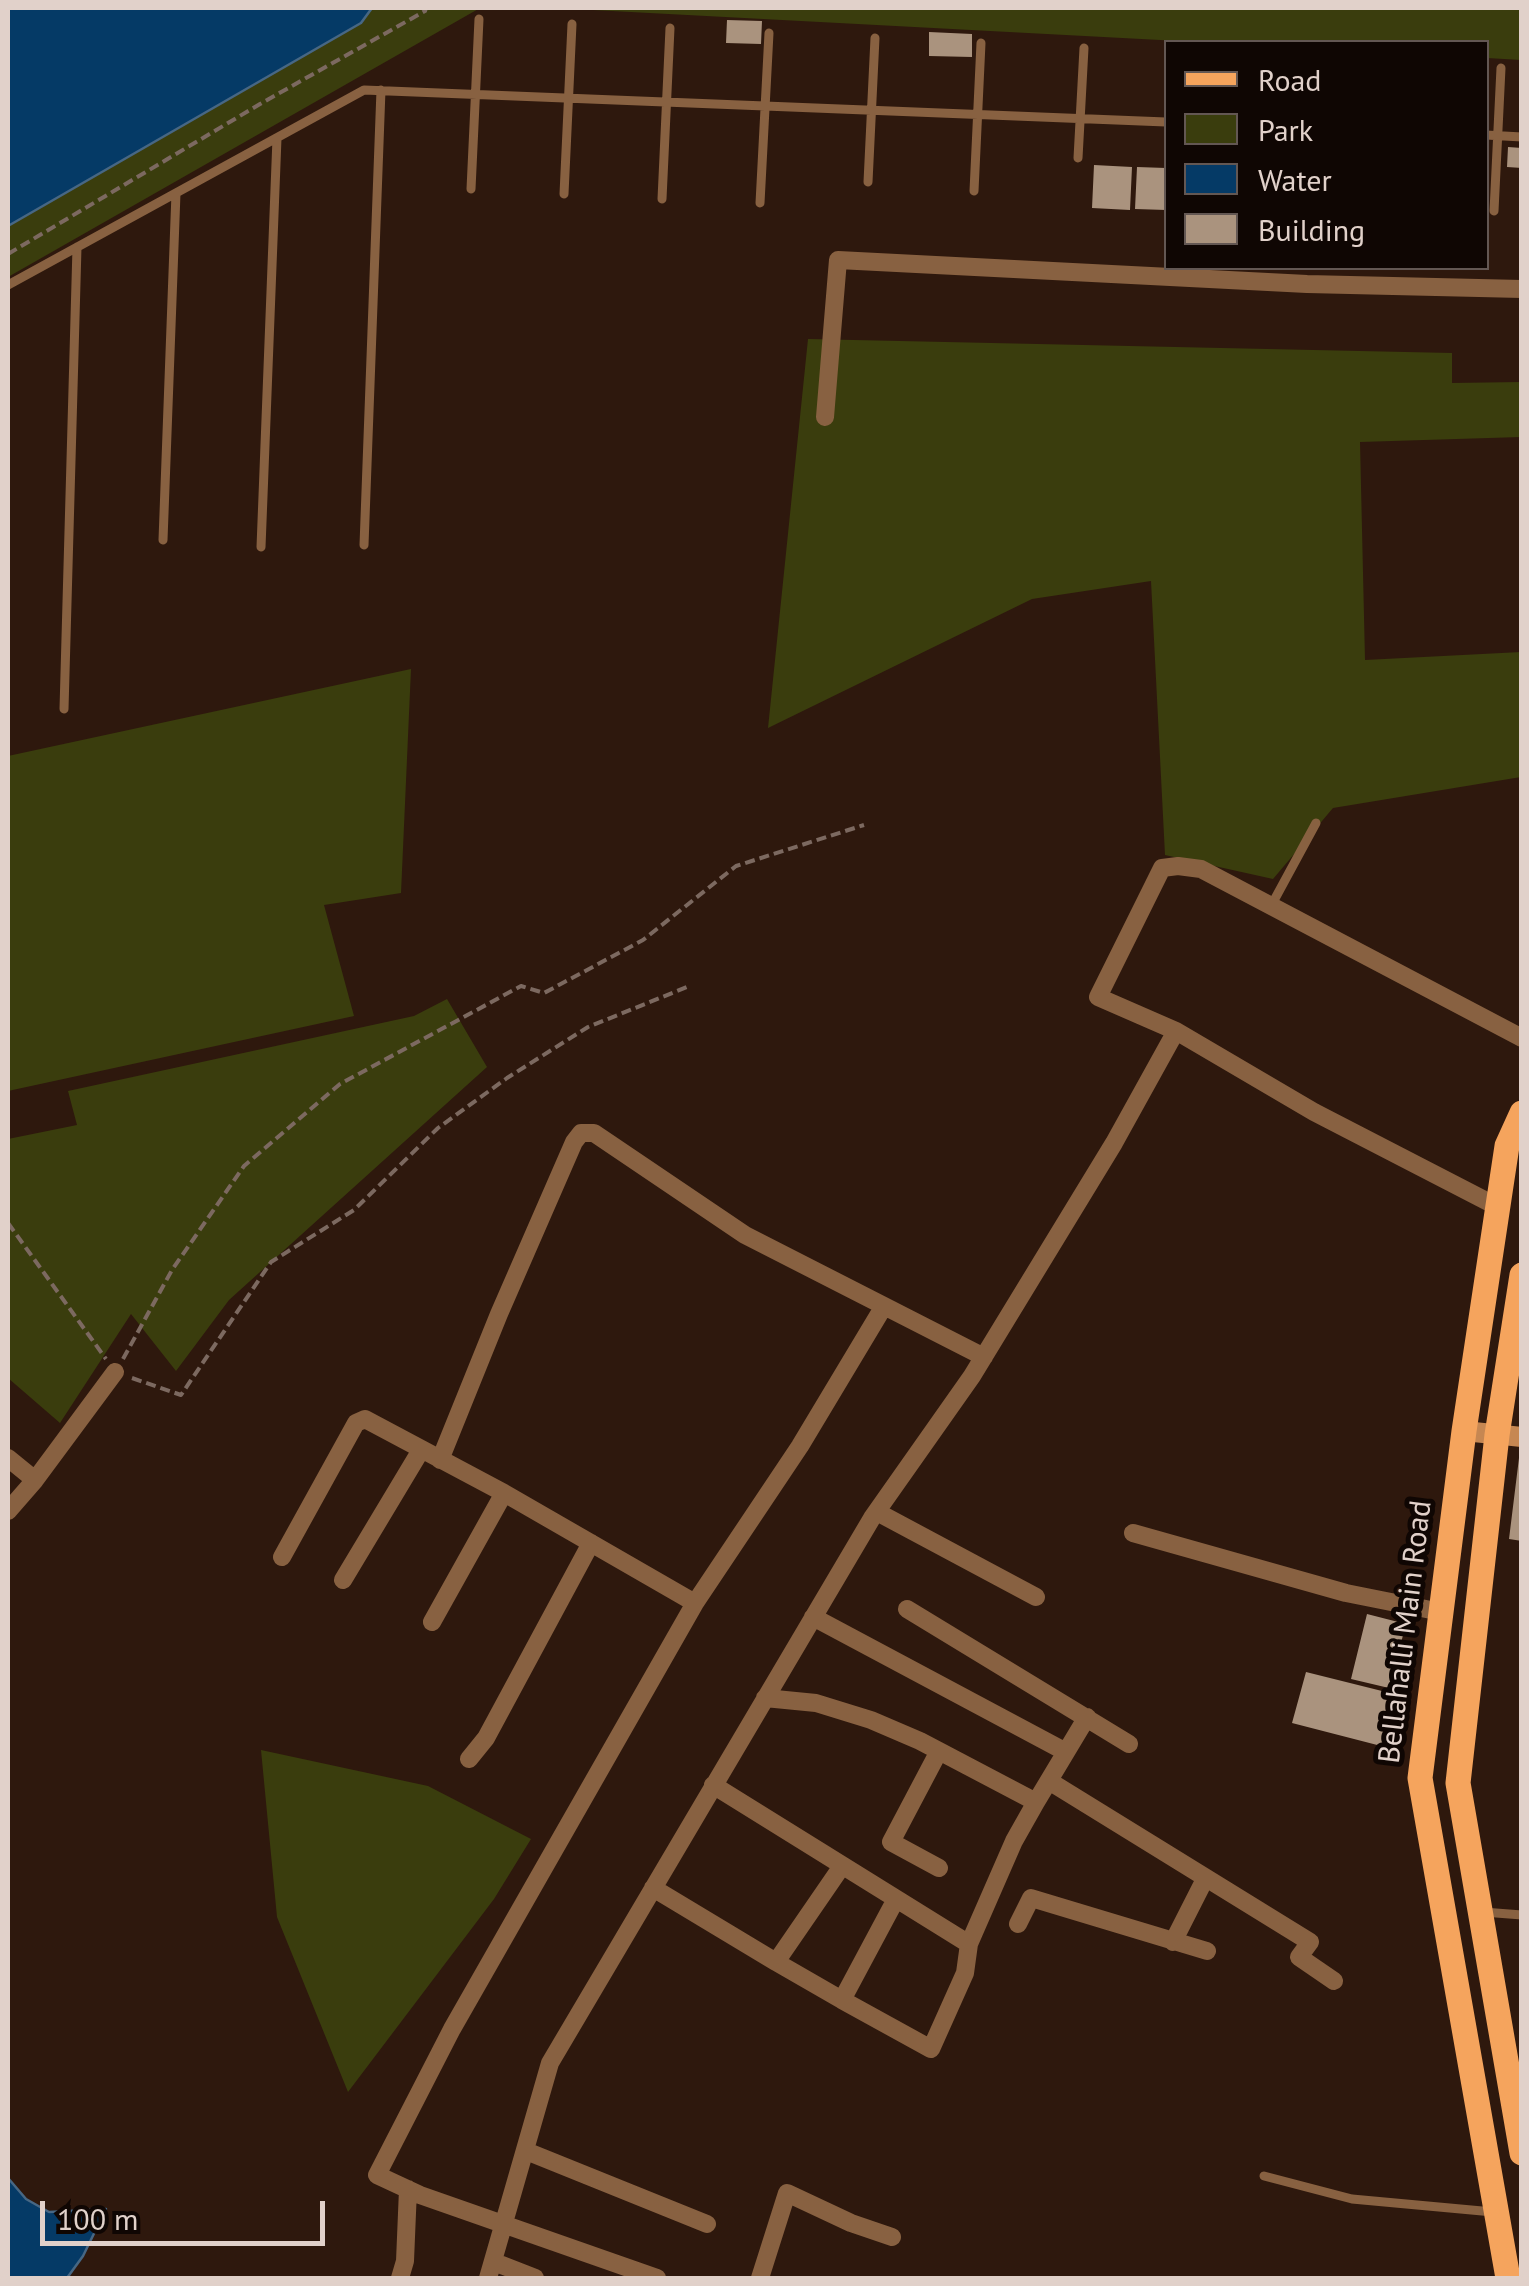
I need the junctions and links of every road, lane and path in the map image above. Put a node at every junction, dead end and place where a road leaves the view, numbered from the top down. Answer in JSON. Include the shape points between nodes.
{"nodes":[{"id":1,"x":426,"y":8,"type":"edge"},
{"id":2,"x":479,"y":19,"type":"dead end"},
{"id":3,"x":572,"y":24,"type":"dead end"},
{"id":4,"x":670,"y":28,"type":"dead end"},
{"id":5,"x":768,"y":33,"type":"dead end"},
{"id":6,"x":875,"y":38,"type":"dead end"},
{"id":7,"x":981,"y":43,"type":"dead end"},
{"id":8,"x":1084,"y":48,"type":"dead end"},
{"id":9,"x":1501,"y":68,"type":"dead end"},
{"id":10,"x":380,"y":90,"type":"junction"},
{"id":11,"x":476,"y":94,"type":"junction"},
{"id":12,"x":568,"y":98,"type":"junction"},
{"id":13,"x":667,"y":102,"type":"junction"},
{"id":14,"x":765,"y":106,"type":"junction"},
{"id":15,"x":872,"y":110,"type":"junction"},
{"id":16,"x":978,"y":114,"type":"junction"},
{"id":17,"x":1080,"y":119,"type":"junction"},
{"id":18,"x":1164,"y":122,"type":"edge"},
{"id":19,"x":1492,"y":136,"type":"edge"},
{"id":20,"x":1522,"y":137,"type":"edge"},
{"id":21,"x":277,"y":138,"type":"junction"},
{"id":22,"x":1078,"y":158,"type":"dead end"},
{"id":23,"x":868,"y":182,"type":"dead end"},
{"id":24,"x":471,"y":190,"type":"dead end"},
{"id":25,"x":974,"y":191,"type":"dead end"},
{"id":26,"x":176,"y":192,"type":"junction"},
{"id":27,"x":564,"y":194,"type":"dead end"},
{"id":28,"x":662,"y":198,"type":"dead end"},
{"id":29,"x":760,"y":203,"type":"dead end"},
{"id":30,"x":1494,"y":210,"type":"dead end"},
{"id":31,"x":77,"y":247,"type":"junction"},
{"id":32,"x":8,"y":254,"type":"edge"},
{"id":33,"x":8,"y":285,"type":"edge"},
{"id":34,"x":1522,"y":289,"type":"edge"},
{"id":35,"x":825,"y":417,"type":"dead end"},
{"id":36,"x":164,"y":540,"type":"dead end"},
{"id":37,"x":364,"y":544,"type":"dead end"},
{"id":38,"x":261,"y":547,"type":"dead end"},
{"id":39,"x":64,"y":709,"type":"dead end"},
{"id":40,"x":1316,"y":823,"type":"dead end"},
{"id":41,"x":864,"y":825,"type":"dead end"},
{"id":42,"x":1271,"y":906,"type":"junction"},
{"id":43,"x":688,"y":987,"type":"dead end"},
{"id":44,"x":1176,"y":1031,"type":"junction"},
{"id":45,"x":1522,"y":1038,"type":"edge"},
{"id":46,"x":1522,"y":1113,"type":"edge"},
{"id":47,"x":1498,"y":1207,"type":"junction"},
{"id":48,"x":8,"y":1223,"type":"edge"},
{"id":49,"x":1522,"y":1275,"type":"edge"},
{"id":50,"x":884,"y":1306,"type":"junction"},
{"id":51,"x":984,"y":1357,"type":"junction"},
{"id":52,"x":116,"y":1372,"type":"junction"},
{"id":53,"x":1464,"y":1431,"type":"junction"},
{"id":54,"x":1509,"y":1436,"type":"edge"},
{"id":55,"x":421,"y":1450,"type":"junction"},
{"id":56,"x":8,"y":1458,"type":"edge"},
{"id":57,"x":440,"y":1460,"type":"junction"},
{"id":58,"x":35,"y":1480,"type":"junction"},
{"id":59,"x":504,"y":1493,"type":"junction"},
{"id":60,"x":8,"y":1511,"type":"edge"},
{"id":61,"x":876,"y":1512,"type":"junction"},
{"id":62,"x":1133,"y":1532,"type":"dead end"},
{"id":63,"x":591,"y":1543,"type":"junction"},
{"id":64,"x":282,"y":1557,"type":"dead end"},
{"id":65,"x":344,"y":1580,"type":"dead end"},
{"id":66,"x":1036,"y":1597,"type":"dead end"},
{"id":67,"x":695,"y":1602,"type":"junction"},
{"id":68,"x":907,"y":1609,"type":"dead end"},
{"id":69,"x":1441,"y":1612,"type":"junction"},
{"id":70,"x":814,"y":1617,"type":"junction"},
{"id":71,"x":432,"y":1622,"type":"dead end"},
{"id":72,"x":766,"y":1698,"type":"junction"},
{"id":73,"x":1087,"y":1718,"type":"junction"},
{"id":74,"x":1129,"y":1744,"type":"dead end"},
{"id":75,"x":939,"y":1751,"type":"junction"},
{"id":76,"x":1066,"y":1752,"type":"junction"},
{"id":77,"x":469,"y":1759,"type":"dead end"},
{"id":78,"x":1049,"y":1781,"type":"junction"},
{"id":79,"x":714,"y":1785,"type":"junction"},
{"id":80,"x":1036,"y":1802,"type":"junction"},
{"id":81,"x":842,"y":1866,"type":"junction"},
{"id":82,"x":939,"y":1868,"type":"dead end"},
{"id":83,"x":1206,"y":1880,"type":"junction"},
{"id":84,"x":652,"y":1888,"type":"junction"},
{"id":85,"x":896,"y":1899,"type":"junction"},
{"id":86,"x":1480,"y":1911,"type":"junction"},
{"id":87,"x":1522,"y":1915,"type":"edge"},
{"id":88,"x":1018,"y":1924,"type":"dead end"},
{"id":89,"x":1173,"y":1942,"type":"junction"},
{"id":90,"x":969,"y":1944,"type":"junction"},
{"id":91,"x":1207,"y":1951,"type":"dead end"},
{"id":92,"x":776,"y":1962,"type":"junction"},
{"id":93,"x":1334,"y":1981,"type":"dead end"},
{"id":94,"x":842,"y":2000,"type":"junction"},
{"id":95,"x":526,"y":2151,"type":"junction"},
{"id":96,"x":1522,"y":2153,"type":"edge"},
{"id":97,"x":1264,"y":2176,"type":"dead end"},
{"id":98,"x":408,"y":2190,"type":"junction"},
{"id":99,"x":1496,"y":2212,"type":"junction"},
{"id":100,"x":707,"y":2224,"type":"dead end"},
{"id":101,"x":505,"y":2226,"type":"junction"},
{"id":102,"x":892,"y":2237,"type":"dead end"},
{"id":103,"x":491,"y":2270,"type":"edge"},
{"id":104,"x":400,"y":2278,"type":"edge"},
{"id":105,"x":535,"y":2278,"type":"edge"},
{"id":106,"x":657,"y":2278,"type":"edge"},
{"id":107,"x":760,"y":2278,"type":"edge"},
{"id":108,"x":1508,"y":2278,"type":"edge"}],
"edges":[{"from":1,"to":32,"type":"path"},
{"from":2,"to":11,"type":"lane"},
{"from":3,"to":12,"type":"lane"},
{"from":4,"to":13,"type":"lane"},
{"from":5,"to":14,"type":"lane"},
{"from":6,"to":15,"type":"lane"},
{"from":7,"to":16,"type":"lane"},
{"from":8,"to":17,"type":"lane"},
{"from":9,"to":19,"type":"lane"},
{"from":10,"to":11,"type":"lane"},
{"from":10,"to":21,"type":"lane","via":[[364,90]]},
{"from":10,"to":37,"type":"lane"},
{"from":11,"to":12,"type":"lane"},
{"from":11,"to":24,"type":"lane"},
{"from":12,"to":13,"type":"lane"},
{"from":12,"to":27,"type":"lane"},
{"from":13,"to":14,"type":"lane"},
{"from":13,"to":28,"type":"lane"},
{"from":14,"to":15,"type":"lane"},
{"from":14,"to":29,"type":"lane"},
{"from":15,"to":16,"type":"lane"},
{"from":15,"to":23,"type":"lane"},
{"from":16,"to":17,"type":"lane"},
{"from":16,"to":25,"type":"lane"},
{"from":17,"to":18,"type":"lane"},
{"from":17,"to":22,"type":"lane"},
{"from":19,"to":20,"type":"lane"},
{"from":19,"to":30,"type":"lane"},
{"from":21,"to":26,"type":"lane"},
{"from":21,"to":38,"type":"lane"},
{"from":26,"to":31,"type":"lane"},
{"from":26,"to":36,"type":"lane"},
{"from":31,"to":33,"type":"lane"},
{"from":31,"to":39,"type":"lane"},
{"from":34,"to":35,"type":"street","via":[[838,260]]},
{"from":40,"to":42,"type":"lane"},
{"from":41,"to":52,"type":"path","via":[[736,866],[643,940],[544,993],[521,986],[340,1084],[244,1166],[172,1270]]},
{"from":42,"to":44,"type":"street","via":[[1201,869],[1162,868],[1098,996]]},
{"from":42,"to":45,"type":"street"},
{"from":43,"to":52,"type":"path","via":[[588,1026],[507,1078],[438,1128],[354,1210],[271,1262],[181,1394]]},
{"from":44,"to":47,"type":"street"},
{"from":44,"to":51,"type":"street"},
{"from":46,"to":47,"type":"main road","name":"Bellahalli Main Road","via":[[1508,1146]]},
{"from":47,"to":53,"type":"main road","name":"Bellahalli Main Road"},
{"from":48,"to":52,"type":"path"},
{"from":49,"to":54,"type":"main road"},
{"from":50,"to":51,"type":"street"},
{"from":50,"to":57,"type":"street","via":[[745,1234],[594,1132],[581,1132]]},
{"from":50,"to":67,"type":"street"},
{"from":51,"to":61,"type":"street"},
{"from":52,"to":58,"type":"street"},
{"from":53,"to":54,"type":"street"},
{"from":53,"to":69,"type":"main road","name":"Bellahalli Main Road"},
{"from":54,"to":86,"type":"main road","via":[[1458,1783]]},
{"from":55,"to":57,"type":"street"},
{"from":55,"to":64,"type":"street","via":[[373,1421],[356,1423]]},
{"from":55,"to":65,"type":"street"},
{"from":56,"to":58,"type":"street"},
{"from":57,"to":59,"type":"street"},
{"from":58,"to":60,"type":"street"},
{"from":59,"to":63,"type":"street"},
{"from":59,"to":71,"type":"street"},
{"from":61,"to":66,"type":"street"},
{"from":61,"to":70,"type":"street"},
{"from":62,"to":69,"type":"street","via":[[1346,1593]]},
{"from":63,"to":67,"type":"street"},
{"from":63,"to":77,"type":"street"},
{"from":67,"to":98,"type":"street","via":[[452,2029],[377,2175]]},
{"from":68,"to":73,"type":"street"},
{"from":69,"to":99,"type":"main road","name":"Bellahalli Main Road","via":[[1420,1778]]},
{"from":70,"to":72,"type":"street"},
{"from":70,"to":76,"type":"street"},
{"from":72,"to":75,"type":"street","via":[[816,1703]]},
{"from":72,"to":79,"type":"street"},
{"from":73,"to":74,"type":"street"},
{"from":73,"to":76,"type":"street"},
{"from":75,"to":80,"type":"street"},
{"from":75,"to":82,"type":"street","via":[[892,1842]]},
{"from":76,"to":78,"type":"street"},
{"from":78,"to":80,"type":"street"},
{"from":78,"to":83,"type":"street"},
{"from":79,"to":81,"type":"street"},
{"from":79,"to":84,"type":"street"},
{"from":80,"to":90,"type":"street"},
{"from":81,"to":85,"type":"street"},
{"from":81,"to":92,"type":"street"},
{"from":83,"to":89,"type":"street"},
{"from":83,"to":93,"type":"street","via":[[1310,1942],[1292,1952]]},
{"from":84,"to":92,"type":"street"},
{"from":84,"to":95,"type":"street","via":[[550,2062]]},
{"from":85,"to":90,"type":"street"},
{"from":85,"to":94,"type":"street"},
{"from":86,"to":87,"type":"lane"},
{"from":86,"to":96,"type":"main road"},
{"from":88,"to":89,"type":"street","via":[[1031,1898]]},
{"from":89,"to":91,"type":"street"},
{"from":90,"to":94,"type":"street","via":[[965,1972],[931,2049]]},
{"from":92,"to":94,"type":"street"},
{"from":95,"to":100,"type":"street"},
{"from":95,"to":101,"type":"street"},
{"from":97,"to":99,"type":"lane","via":[[1352,2199]]},
{"from":98,"to":101,"type":"street"},
{"from":98,"to":104,"type":"street"},
{"from":99,"to":108,"type":"main road","name":"Bellahalli Main Road"},
{"from":101,"to":103,"type":"street"},
{"from":101,"to":106,"type":"street"},
{"from":102,"to":107,"type":"street","via":[[787,2193]]},
{"from":103,"to":105,"type":"street"}]}
